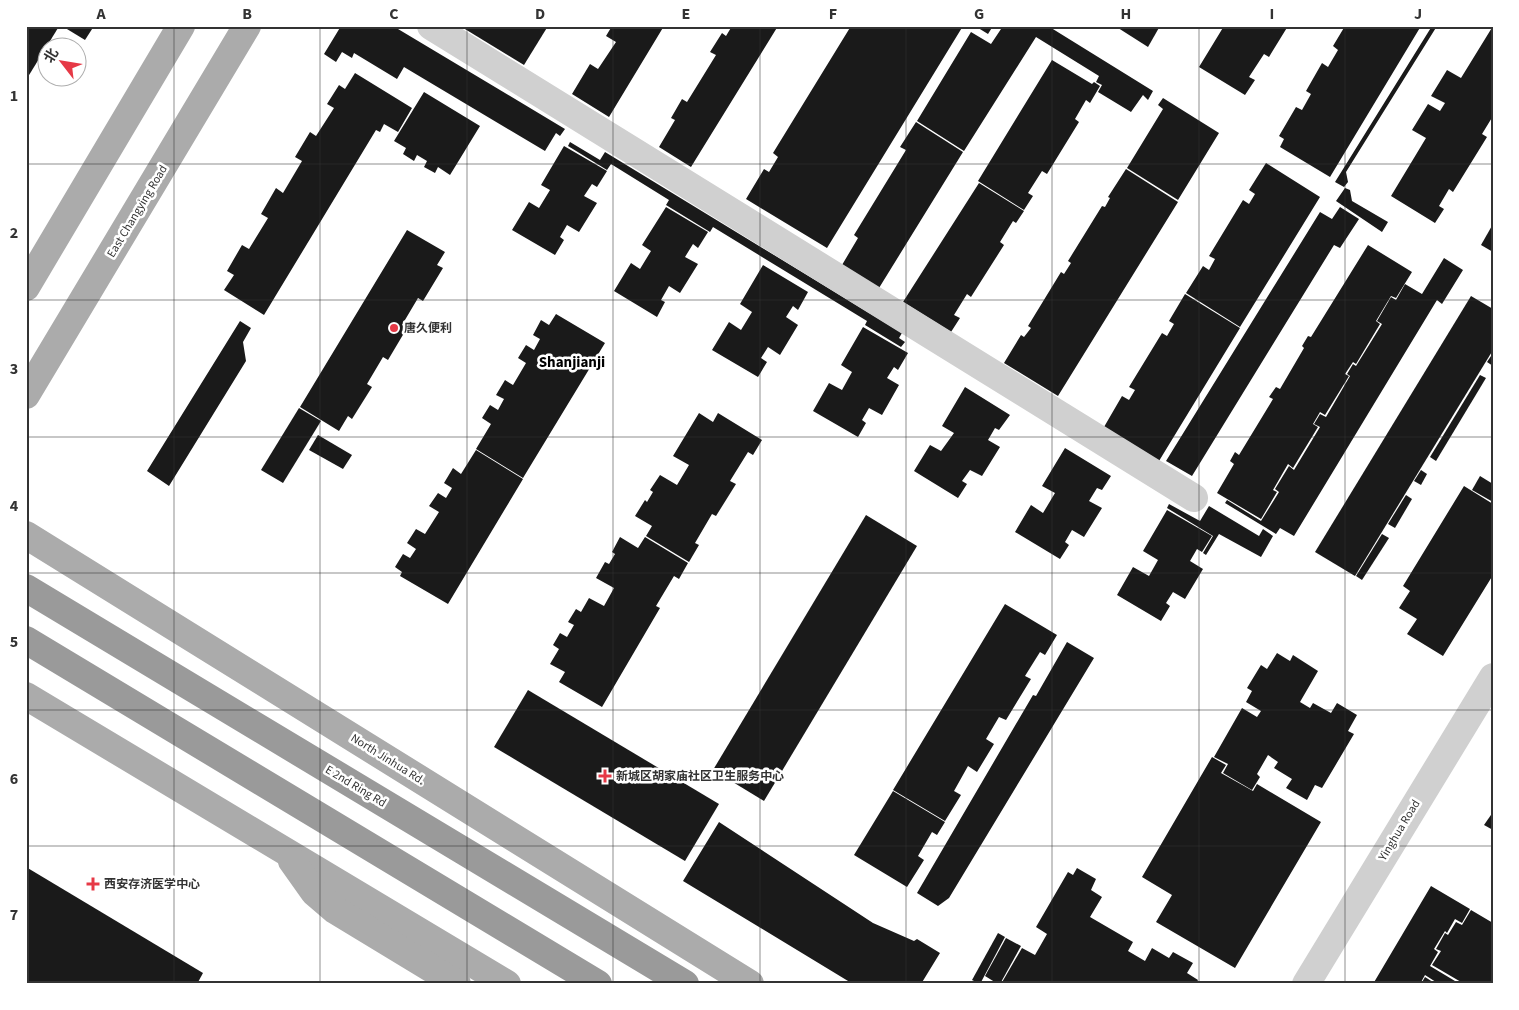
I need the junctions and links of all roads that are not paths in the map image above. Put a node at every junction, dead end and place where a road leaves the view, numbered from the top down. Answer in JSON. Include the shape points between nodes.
{"nodes":[{"id":1,"x":181,"y":26,"type":"edge"},
{"id":2,"x":247,"y":26,"type":"edge"},
{"id":3,"x":431,"y":26,"type":"edge"},
{"id":4,"x":26,"y":286,"type":"edge"},
{"id":5,"x":26,"y":395,"type":"edge"},
{"id":6,"x":1194,"y":498,"type":"dead end"},
{"id":7,"x":26,"y":535,"type":"edge"},
{"id":8,"x":26,"y":588,"type":"edge"},
{"id":9,"x":26,"y":640,"type":"edge"},
{"id":10,"x":1493,"y":677,"type":"edge"},
{"id":11,"x":26,"y":696,"type":"edge"},
{"id":12,"x":263,"y":838,"type":"junction"},
{"id":13,"x":456,"y":984,"type":"edge"},
{"id":14,"x":507,"y":984,"type":"edge"},
{"id":15,"x":598,"y":984,"type":"edge"},
{"id":16,"x":685,"y":984,"type":"edge"},
{"id":17,"x":750,"y":984,"type":"edge"},
{"id":18,"x":1306,"y":984,"type":"edge"}],
"edges":[{"from":1,"to":4,"type":"main road"},
{"from":2,"to":5,"type":"main road","name":"East Changying Road"},
{"from":3,"to":6,"type":"street"},
{"from":7,"to":17,"type":"main road","name":"North Jinhua Rd."},
{"from":8,"to":16,"type":"highway","name":"E 2nd Ring Rd"},
{"from":9,"to":15,"type":"highway"},
{"from":10,"to":18,"type":"street","name":"Yinghua Road"},
{"from":11,"to":12,"type":"main road"},
{"from":12,"to":13,"type":"main road","via":[[291,860],[314,892],[335,910]]},
{"from":12,"to":14,"type":"main road"}]}
